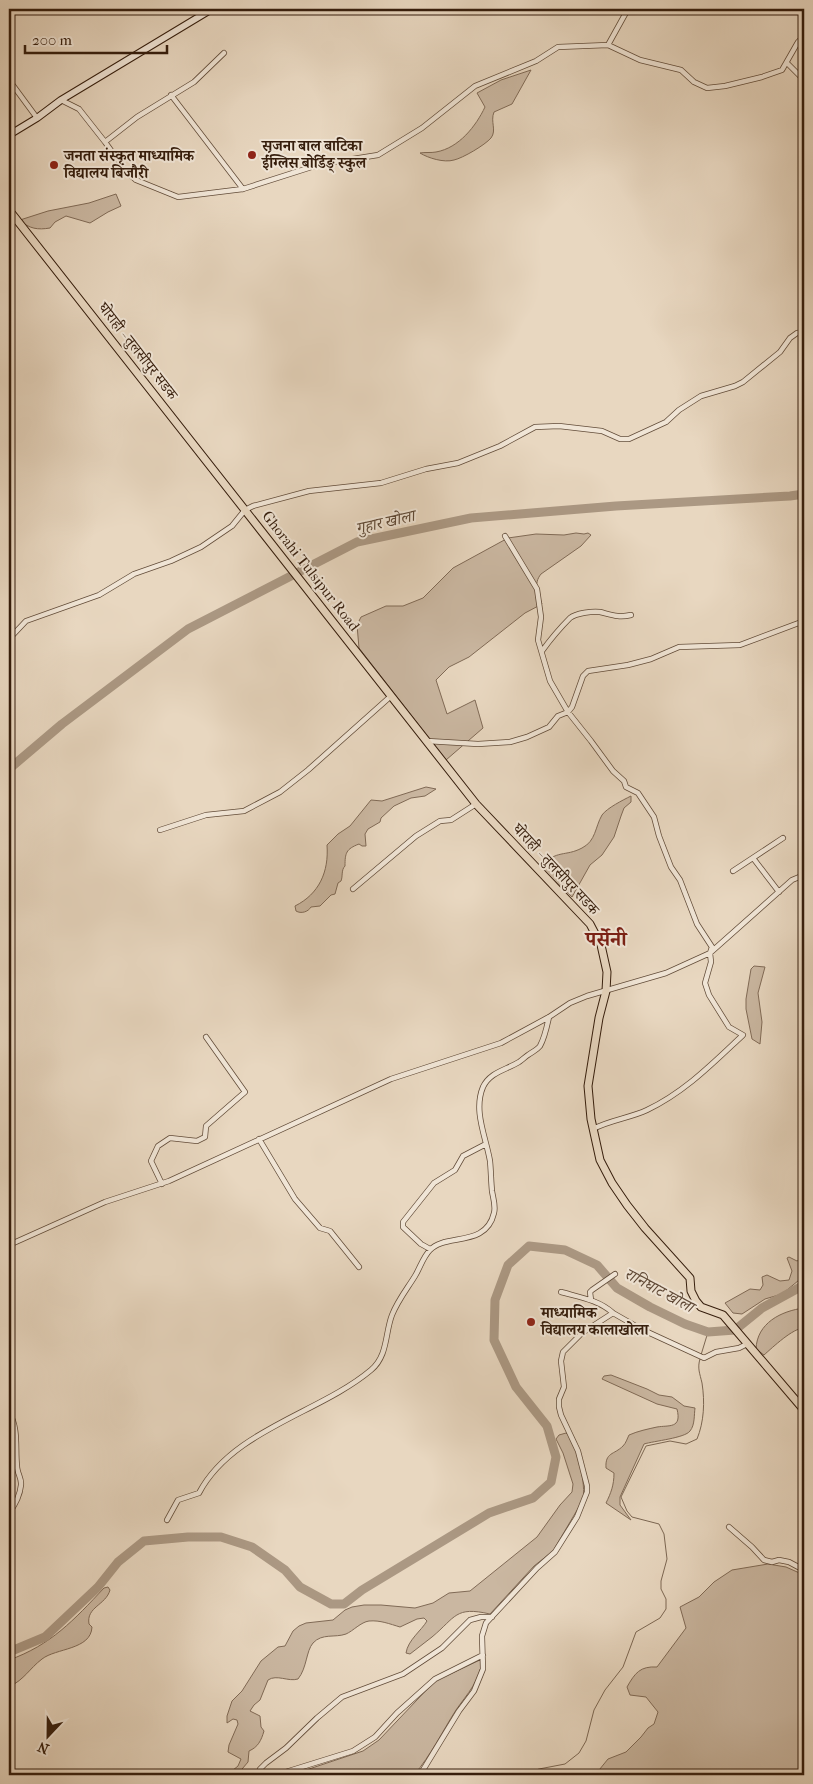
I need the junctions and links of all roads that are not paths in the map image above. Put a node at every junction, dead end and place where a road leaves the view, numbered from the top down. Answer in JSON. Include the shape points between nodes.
{"nodes":[{"id":1,"x":212,"y":9,"type":"edge"},
{"id":2,"x":628,"y":9,"type":"edge"},
{"id":3,"x":804,"y":36,"type":"edge"},
{"id":4,"x":608,"y":45,"type":"junction"},
{"id":5,"x":224,"y":53,"type":"dead end"},
{"id":6,"x":787,"y":63,"type":"junction"},
{"id":7,"x":9,"y":80,"type":"edge"},
{"id":8,"x":804,"y":80,"type":"edge"},
{"id":9,"x":171,"y":95,"type":"junction"},
{"id":10,"x":61,"y":100,"type":"junction"},
{"id":11,"x":36,"y":118,"type":"junction"},
{"id":12,"x":9,"y":135,"type":"edge"},
{"id":13,"x":106,"y":142,"type":"junction"},
{"id":14,"x":243,"y":189,"type":"junction"},
{"id":15,"x":9,"y":210,"type":"edge"},
{"id":16,"x":804,"y":332,"type":"edge"},
{"id":17,"x":245,"y":510,"type":"junction"},
{"id":18,"x":505,"y":536,"type":"dead end"},
{"id":19,"x":631,"y":615,"type":"dead end"},
{"id":20,"x":804,"y":621,"type":"edge"},
{"id":21,"x":9,"y":638,"type":"edge"},
{"id":22,"x":355,"y":649,"type":"joint"},
{"id":23,"x":542,"y":651,"type":"junction"},
{"id":24,"x":391,"y":696,"type":"junction"},
{"id":25,"x":568,"y":712,"type":"junction"},
{"id":26,"x":427,"y":741,"type":"junction"},
{"id":27,"x":476,"y":804,"type":"junction"},
{"id":28,"x":160,"y":830,"type":"dead end"},
{"id":29,"x":783,"y":838,"type":"dead end"},
{"id":30,"x":752,"y":858,"type":"junction"},
{"id":31,"x":733,"y":871,"type":"dead end"},
{"id":32,"x":804,"y":875,"type":"edge"},
{"id":33,"x":353,"y":889,"type":"dead end"},
{"id":34,"x":779,"y":892,"type":"junction"},
{"id":35,"x":710,"y":953,"type":"junction"},
{"id":36,"x":606,"y":991,"type":"junction"},
{"id":37,"x":549,"y":1017,"type":"junction"},
{"id":38,"x":206,"y":1037,"type":"dead end"},
{"id":39,"x":593,"y":1128,"type":"junction"},
{"id":40,"x":259,"y":1139,"type":"junction"},
{"id":41,"x":486,"y":1144,"type":"junction"},
{"id":42,"x":162,"y":1184,"type":"junction"},
{"id":43,"x":9,"y":1245,"type":"edge"},
{"id":44,"x":430,"y":1249,"type":"junction"},
{"id":45,"x":360,"y":1268,"type":"dead end"},
{"id":46,"x":614,"y":1274,"type":"dead end"},
{"id":47,"x":562,"y":1292,"type":"dead end"},
{"id":48,"x":591,"y":1300,"type":"junction"},
{"id":49,"x":613,"y":1313,"type":"junction"},
{"id":50,"x":747,"y":1344,"type":"junction"},
{"id":51,"x":804,"y":1410,"type":"edge"},
{"id":52,"x":9,"y":1412,"type":"edge"},
{"id":53,"x":9,"y":1514,"type":"edge"},
{"id":54,"x":167,"y":1520,"type":"dead end"},
{"id":55,"x":729,"y":1527,"type":"dead end"},
{"id":56,"x":804,"y":1570,"type":"edge"},
{"id":57,"x":492,"y":1617,"type":"junction"},
{"id":58,"x":483,"y":1656,"type":"junction"},
{"id":59,"x":257,"y":1775,"type":"edge"},
{"id":60,"x":276,"y":1775,"type":"edge"},
{"id":61,"x":420,"y":1775,"type":"edge"}],
"edges":[{"from":1,"to":10,"type":"street"},
{"from":2,"to":4,"type":"street"},
{"from":3,"to":6,"type":"street"},
{"from":4,"to":6,"type":"street","via":[[640,60],[681,70],[707,88],[762,77],[782,70]]},
{"from":4,"to":14,"type":"street","via":[[558,47],[536,61],[476,86],[422,128],[378,156],[321,164]]},
{"from":5,"to":9,"type":"street","via":[[194,82]]},
{"from":6,"to":8,"type":"street"},
{"from":7,"to":11,"type":"street"},
{"from":9,"to":13,"type":"street"},
{"from":9,"to":14,"type":"street"},
{"from":10,"to":11,"type":"street"},
{"from":10,"to":13,"type":"street","via":[[79,109]]},
{"from":11,"to":12,"type":"street"},
{"from":13,"to":14,"type":"street","via":[[136,180],[178,198]]},
{"from":15,"to":17,"type":"main road","name":"घोराही - तुलसीपुर सडक"},
{"from":16,"to":17,"type":"street","via":[[790,338],[780,352],[743,382],[701,396],[666,422],[628,439],[602,431],[535,427],[458,463],[381,482],[309,491]]},
{"from":17,"to":21,"type":"street","via":[[232,526],[201,547],[134,574],[99,595],[26,621]]},
{"from":17,"to":22,"type":"main road","name":"Ghorahi Tulsipur Road"},
{"from":18,"to":23,"type":"street","via":[[536,589],[541,617],[538,640]]},
{"from":19,"to":23,"type":"street","via":[[621,617],[591,612],[571,617]]},
{"from":20,"to":25,"type":"street","via":[[740,645],[679,647],[628,666],[588,671]]},
{"from":22,"to":24,"type":"main road","name":"घोराही - तुलसीपुर सडक"},
{"from":23,"to":25,"type":"street","via":[[550,680]]},
{"from":24,"to":26,"type":"main road","name":"घोराही - तुलसीपुर सडक"},
{"from":24,"to":28,"type":"street","via":[[280,792],[244,811],[206,815]]},
{"from":25,"to":26,"type":"street","via":[[558,716],[549,727],[510,742]]},
{"from":25,"to":35,"type":"street","via":[[624,780],[626,787],[638,793],[654,817],[671,866],[697,924],[712,947]]},
{"from":26,"to":27,"type":"main road","name":"घोराही - तुलसीपुर सडक"},
{"from":27,"to":33,"type":"street","via":[[416,836]]},
{"from":27,"to":36,"type":"main road","name":"घोराही - तुलसीपुर सडक","via":[[590,924],[601,945],[607,972]]},
{"from":29,"to":30,"type":"street"},
{"from":30,"to":31,"type":"street"},
{"from":30,"to":34,"type":"street"},
{"from":32,"to":34,"type":"street","via":[[792,880]]},
{"from":34,"to":35,"type":"street"},
{"from":35,"to":36,"type":"street","via":[[666,973]]},
{"from":35,"to":39,"type":"street","via":[[705,983],[709,995],[728,1026],[743,1035],[696,1079],[668,1098],[647,1110]]},
{"from":36,"to":37,"type":"street","via":[[570,1003]]},
{"from":36,"to":39,"type":"main road","name":"घोराही - तुलसीपुर सडक","via":[[588,1086]]},
{"from":37,"to":40,"type":"street","via":[[501,1043],[391,1079]]},
{"from":37,"to":41,"type":"street","via":[[536,1050],[496,1073],[483,1087],[480,1106]]},
{"from":38,"to":42,"type":"street","via":[[245,1092],[206,1126],[205,1136],[197,1141],[170,1138],[158,1146],[151,1161]]},
{"from":39,"to":50,"type":"main road","name":"घोराही - तुलसीपुर सडक","via":[[600,1160],[616,1190],[690,1278],[691,1291],[701,1307],[723,1315]]},
{"from":40,"to":42,"type":"street"},
{"from":40,"to":45,"type":"street","via":[[295,1199],[320,1228],[330,1231]]},
{"from":41,"to":44,"type":"street","via":[[495,1210],[491,1224],[482,1232]]},
{"from":41,"to":44,"type":"street","via":[[463,1156],[455,1170],[434,1182],[403,1222],[402,1228]]},
{"from":42,"to":43,"type":"street","via":[[105,1202]]},
{"from":44,"to":54,"type":"street","via":[[400,1297],[391,1317],[385,1350],[374,1368],[352,1385],[284,1420],[233,1453],[207,1478],[199,1493],[178,1500]]},
{"from":46,"to":48,"type":"street","via":[[590,1292]]},
{"from":47,"to":48,"type":"street"},
{"from":48,"to":49,"type":"street"},
{"from":49,"to":50,"type":"street","via":[[704,1358]]},
{"from":49,"to":57,"type":"street","via":[[568,1345],[561,1361],[564,1387],[559,1407],[578,1451],[587,1486],[584,1501],[556,1552],[536,1568]]},
{"from":50,"to":51,"type":"main road"},
{"from":52,"to":53,"type":"street","via":[[18,1444],[17,1468],[22,1483]]},
{"from":55,"to":56,"type":"street","via":[[764,1560],[789,1562]]},
{"from":57,"to":58,"type":"street","via":[[486,1623],[482,1636]]},
{"from":57,"to":59,"type":"street","via":[[470,1620],[442,1648],[403,1674],[342,1697],[266,1763]]},
{"from":58,"to":60,"type":"street","via":[[435,1679],[374,1736],[353,1751]]},
{"from":58,"to":61,"type":"street","via":[[483,1668],[474,1691]]}]}
